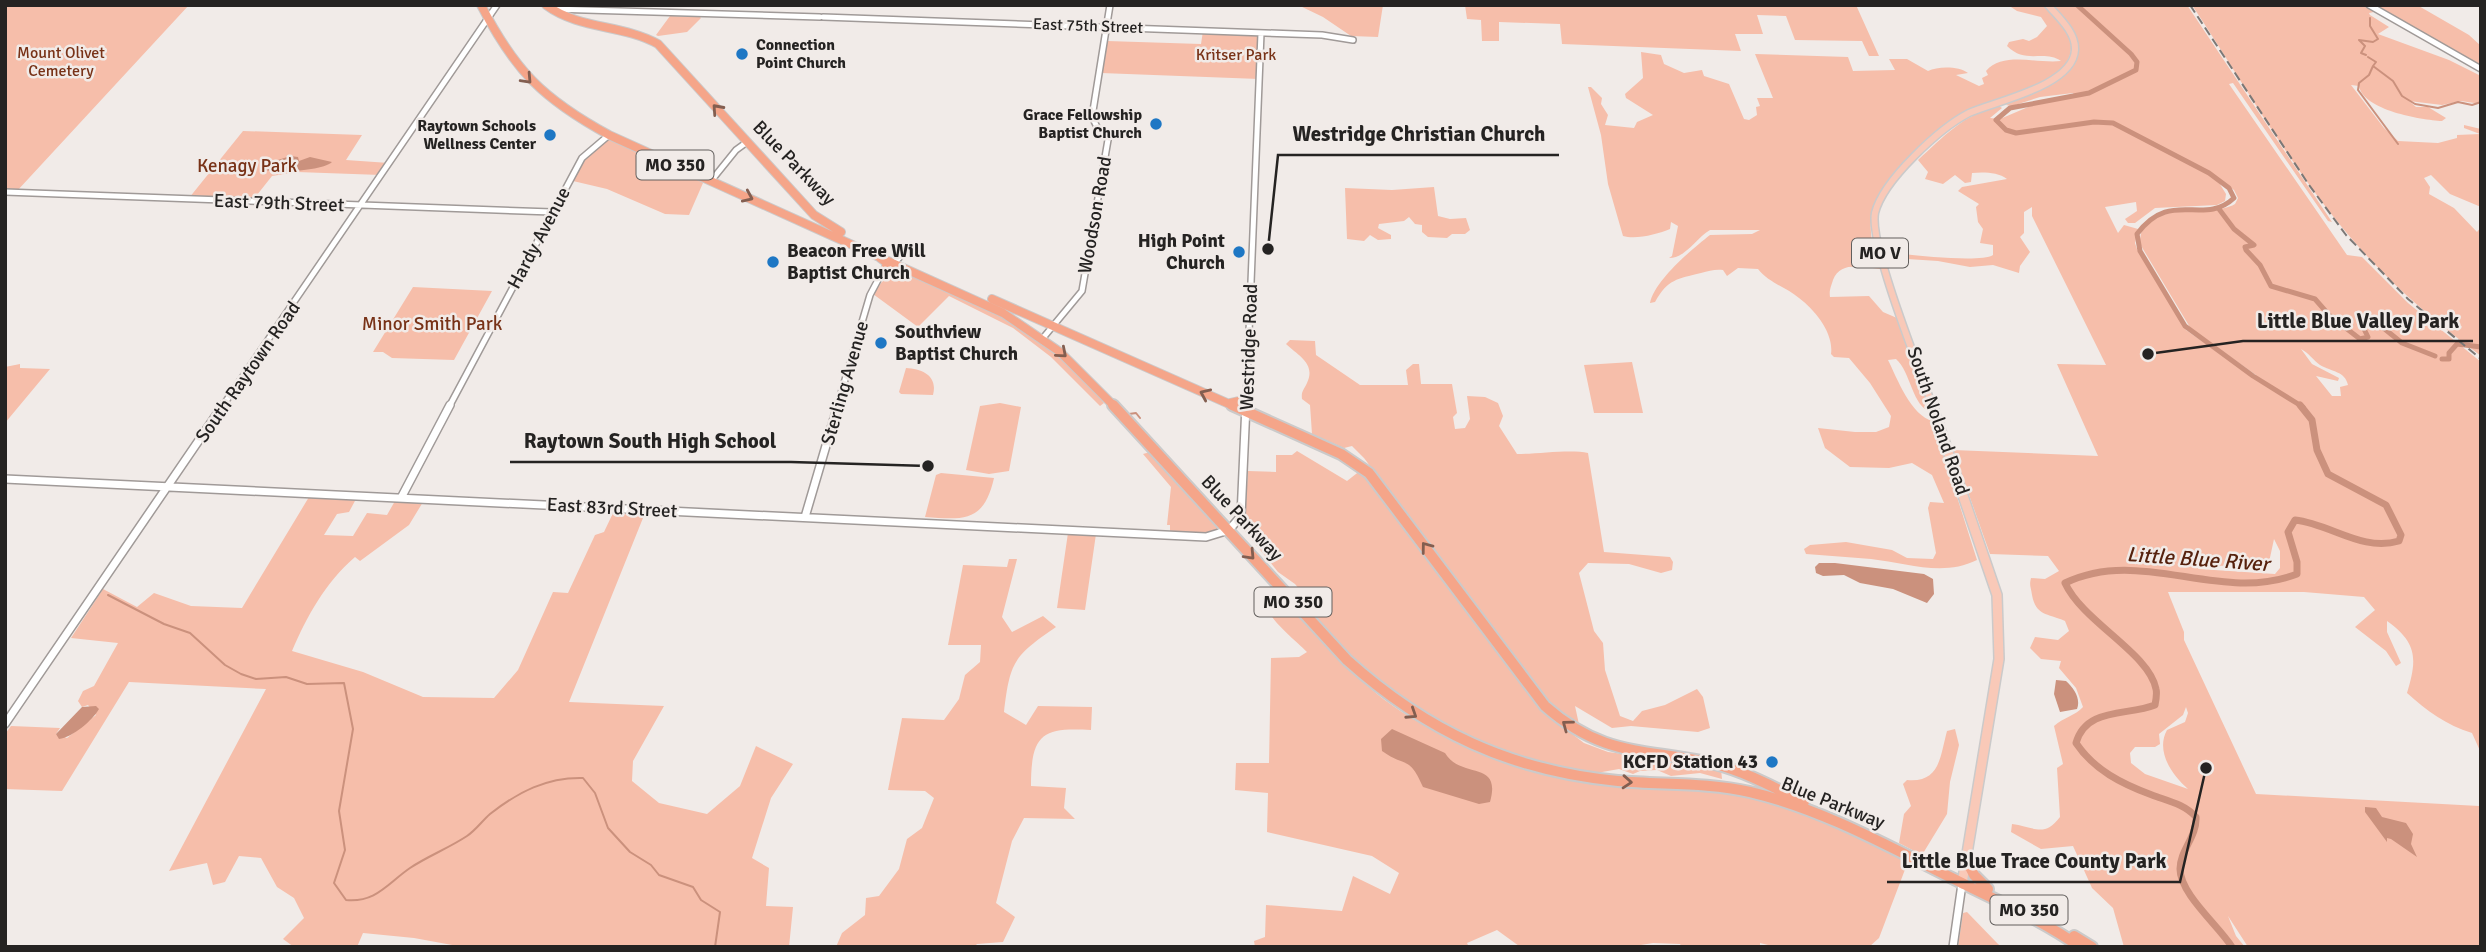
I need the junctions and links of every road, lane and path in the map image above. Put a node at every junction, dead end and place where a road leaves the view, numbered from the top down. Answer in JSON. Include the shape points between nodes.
{"nodes":[{"id":1,"x":481,"y":5,"type":"edge"},
{"id":2,"x":499,"y":5,"type":"edge"},
{"id":3,"x":1110,"y":5,"type":"edge"},
{"id":4,"x":2049,"y":5,"type":"edge"},
{"id":5,"x":2369,"y":5,"type":"edge"},
{"id":6,"x":548,"y":7,"type":"edge"},
{"id":7,"x":490,"y":23,"type":"junction"},
{"id":8,"x":1107,"y":26,"type":"junction"},
{"id":9,"x":483,"y":32,"type":"joint"},
{"id":10,"x":1261,"y":33,"type":"junction"},
{"id":11,"x":1353,"y":40,"type":"dead end"},
{"id":12,"x":474,"y":43,"type":"junction"},
{"id":13,"x":2481,"y":69,"type":"edge"},
{"id":14,"x":609,"y":135,"type":"junction"},
{"id":15,"x":747,"y":142,"type":"junction"},
{"id":16,"x":711,"y":181,"type":"junction"},
{"id":17,"x":5,"y":192,"type":"edge"},
{"id":18,"x":362,"y":205,"type":"junction"},
{"id":19,"x":552,"y":212,"type":"junction"},
{"id":20,"x":868,"y":250,"type":"junction"},
{"id":21,"x":900,"y":262,"type":"junction"},
{"id":22,"x":884,"y":273,"type":"junction"},
{"id":23,"x":1053,"y":327,"type":"junction"},
{"id":24,"x":1043,"y":338,"type":"junction"},
{"id":25,"x":1248,"y":391,"type":"junction"},
{"id":26,"x":1227,"y":403,"type":"junction"},
{"id":27,"x":1247,"y":412,"type":"junction"},
{"id":28,"x":5,"y":479,"type":"edge"},
{"id":29,"x":168,"y":488,"type":"junction"},
{"id":30,"x":401,"y":498,"type":"junction"},
{"id":31,"x":805,"y":517,"type":"junction"},
{"id":32,"x":1223,"y":533,"type":"junction"},
{"id":33,"x":5,"y":724,"type":"edge"},
{"id":34,"x":1966,"y":859,"type":"junction"},
{"id":35,"x":1963,"y":881,"type":"junction"},
{"id":36,"x":1987,"y":889,"type":"junction"},
{"id":37,"x":1953,"y":947,"type":"edge"},
{"id":38,"x":2080,"y":947,"type":"edge"},
{"id":39,"x":2092,"y":947,"type":"edge"}],
"edges":[{"from":1,"to":7,"type":"highway","name":"Blue Parkway","number":"MO 350"},
{"from":2,"to":7,"type":"street","name":"South Raytown Road"},
{"from":3,"to":8,"type":"street","name":"Woodson Road"},
{"from":4,"to":34,"type":"main road","name":"South Noland Road","number":"MO V","via":[[2064,21],[2074,43],[2065,72],[2039,88],[1971,113],[1942,131],[1886,192],[1874,219],[1879,252],[1997,595],[1998,659]]},
{"from":5,"to":13,"type":"street"},
{"from":6,"to":8,"type":"street","name":"East 75th Street"},
{"from":15,"to":6,"type":"highway","name":"Blue Parkway","number":"MO 350","one_way":true,"via":[[653,41],[575,22]]},
{"from":7,"to":9,"type":"highway"},
{"from":7,"to":12,"type":"street","name":"South Raytown Road"},
{"from":7,"to":14,"type":"highway","name":"Blue Parkway","number":"MO 350","one_way":true,"via":[[514,65],[541,93]]},
{"from":8,"to":10,"type":"street","name":"East 75th Street"},
{"from":8,"to":23,"type":"street","name":"Woodson Road","via":[[1092,117],[1099,131],[1109,134],[1082,291]]},
{"from":9,"to":12,"type":"street"},
{"from":10,"to":11,"type":"street","name":"East 75th Street"},
{"from":10,"to":25,"type":"street","name":"Westridge Road"},
{"from":12,"to":18,"type":"street","name":"South Raytown Road"},
{"from":14,"to":16,"type":"highway","name":"Blue Parkway","number":"MO 350"},
{"from":14,"to":19,"type":"street","name":"Hardy Avenue","via":[[582,158]]},
{"from":15,"to":16,"type":"street","via":[[734,150],[725,169]]},
{"from":15,"to":21,"type":"highway","name":"Blue Parkway","number":"MO 350","via":[[824,223]]},
{"from":16,"to":20,"type":"highway","name":"Blue Parkway","number":"MO 350","one_way":true},
{"from":17,"to":18,"type":"street","name":"East 79th Street"},
{"from":18,"to":19,"type":"street","name":"East 79th Street"},
{"from":18,"to":29,"type":"street","name":"South Raytown Road"},
{"from":19,"to":30,"type":"street","name":"Hardy Avenue"},
{"from":20,"to":21,"type":"highway","name":"Blue Parkway","number":"MO 350"},
{"from":20,"to":22,"type":"highway","via":[[887,263]]},
{"from":21,"to":22,"type":"highway"},
{"from":21,"to":23,"type":"highway","name":"Blue Parkway","number":"MO 350"},
{"from":21,"to":24,"type":"highway","name":"Blue Parkway","number":"MO 350","via":[[989,305]]},
{"from":22,"to":31,"type":"street","name":"Sterling Avenue","via":[[869,297]]},
{"from":23,"to":24,"type":"street","name":"Woodson Road"},
{"from":26,"to":23,"type":"highway","name":"Blue Parkway","number":"MO 350","one_way":true},
{"from":24,"to":32,"type":"highway","name":"Blue Parkway","number":"MO 350","one_way":true,"via":[[1086,376]]},
{"from":25,"to":26,"type":"highway","via":[[1241,401]]},
{"from":25,"to":27,"type":"street","name":"Westridge Road"},
{"from":26,"to":27,"type":"highway","name":"Blue Parkway","number":"MO 350"},
{"from":27,"to":32,"type":"street","name":"Westridge Road","via":[[1241,516]]},
{"from":35,"to":27,"type":"highway","name":"Blue Parkway","number":"MO 350","one_way":true,"via":[[1728,768],[1622,751],[1573,730],[1534,692],[1369,473],[1341,454]]},
{"from":28,"to":29,"type":"street","name":"East 83rd Street"},
{"from":29,"to":30,"type":"street","name":"East 83rd Street"},
{"from":29,"to":33,"type":"street","name":"South Raytown Road"},
{"from":30,"to":31,"type":"street","name":"East 83rd Street"},
{"from":31,"to":32,"type":"street","name":"East 83rd Street","via":[[1200,537]]},
{"from":32,"to":35,"type":"highway","name":"Blue Parkway","number":"MO 350","one_way":true,"via":[[1362,675],[1403,708],[1461,741],[1515,762],[1567,775],[1724,788],[1776,799]]},
{"from":34,"to":35,"type":"main road","name":"South Noland Road","number":"MO V"},
{"from":34,"to":36,"type":"highway"},
{"from":35,"to":36,"type":"highway","name":"Blue Parkway","number":"MO 350"},
{"from":35,"to":37,"type":"street","name":"South Noland Road"},
{"from":35,"to":38,"type":"highway","name":"Blue Parkway","number":"MO 350"},
{"from":36,"to":39,"type":"highway","name":"Blue Parkway","number":"MO 350"}]}
